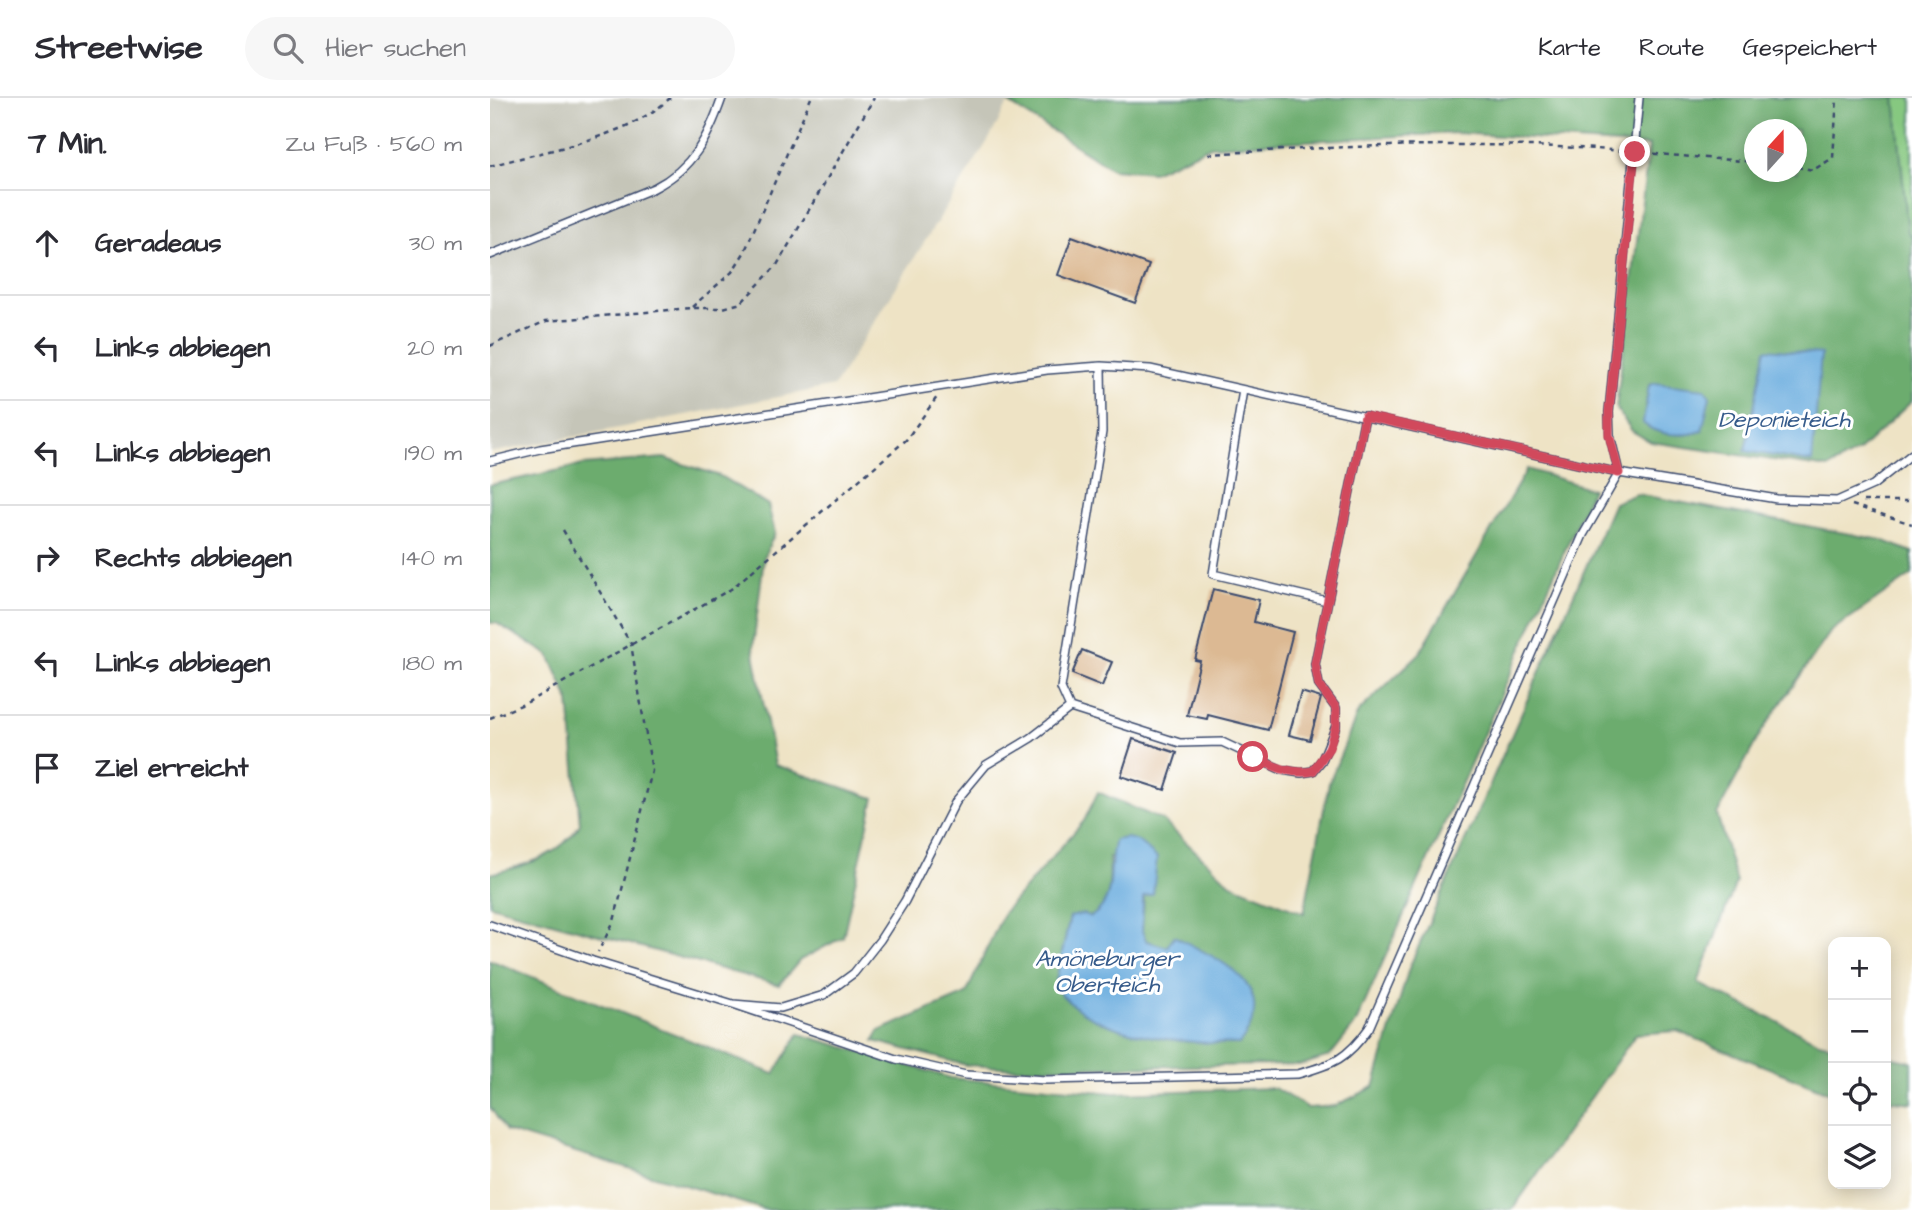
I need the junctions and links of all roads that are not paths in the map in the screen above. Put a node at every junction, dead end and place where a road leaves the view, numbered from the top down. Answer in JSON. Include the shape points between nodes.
{"nodes":[{"id":1,"x":722,"y":98,"type":"edge"},
{"id":2,"x":1639,"y":98,"type":"edge"},
{"id":3,"x":490,"y":255,"type":"edge"},
{"id":4,"x":1101,"y":366,"type":"junction"},
{"id":5,"x":1243,"y":390,"type":"junction"},
{"id":6,"x":1365,"y":416,"type":"junction"},
{"id":7,"x":1912,"y":454,"type":"edge"},
{"id":8,"x":490,"y":461,"type":"edge"},
{"id":9,"x":1619,"y":473,"type":"junction"},
{"id":10,"x":1327,"y":601,"type":"junction"},
{"id":11,"x":1070,"y":708,"type":"junction"},
{"id":12,"x":490,"y":925,"type":"edge"},
{"id":13,"x":733,"y":1004,"type":"junction"}],
"edges":[{"from":1,"to":3,"type":"lane","via":[[703,146],[675,176]]},
{"from":2,"to":9,"type":"lane","via":[[1609,412],[1609,435]]},
{"from":4,"to":5,"type":"lane","via":[[1150,369]]},
{"from":4,"to":8,"type":"lane","via":[[944,386],[540,449]]},
{"from":4,"to":11,"type":"lane","via":[[1102,432],[1061,688]]},
{"from":5,"to":6,"type":"lane"},
{"from":5,"to":10,"type":"lane","via":[[1213,574]]},
{"from":6,"to":9,"type":"lane"},
{"from":6,"to":10,"type":"lane"},
{"from":7,"to":9,"type":"lane","via":[[1873,485],[1837,500],[1777,499]]},
{"from":9,"to":13,"type":"lane","via":[[1583,535],[1369,1028],[1354,1049],[1334,1064],[1298,1074],[1046,1080],[966,1075],[896,1059]]},
{"from":10,"to":11,"type":"lane","via":[[1315,664],[1319,685],[1336,708],[1336,726],[1329,748],[1313,771],[1282,769],[1222,742],[1181,743]]},
{"from":11,"to":13,"type":"lane","via":[[986,765],[956,802],[905,901],[854,974],[824,995],[780,1008]]},
{"from":12,"to":13,"type":"lane"}]}
